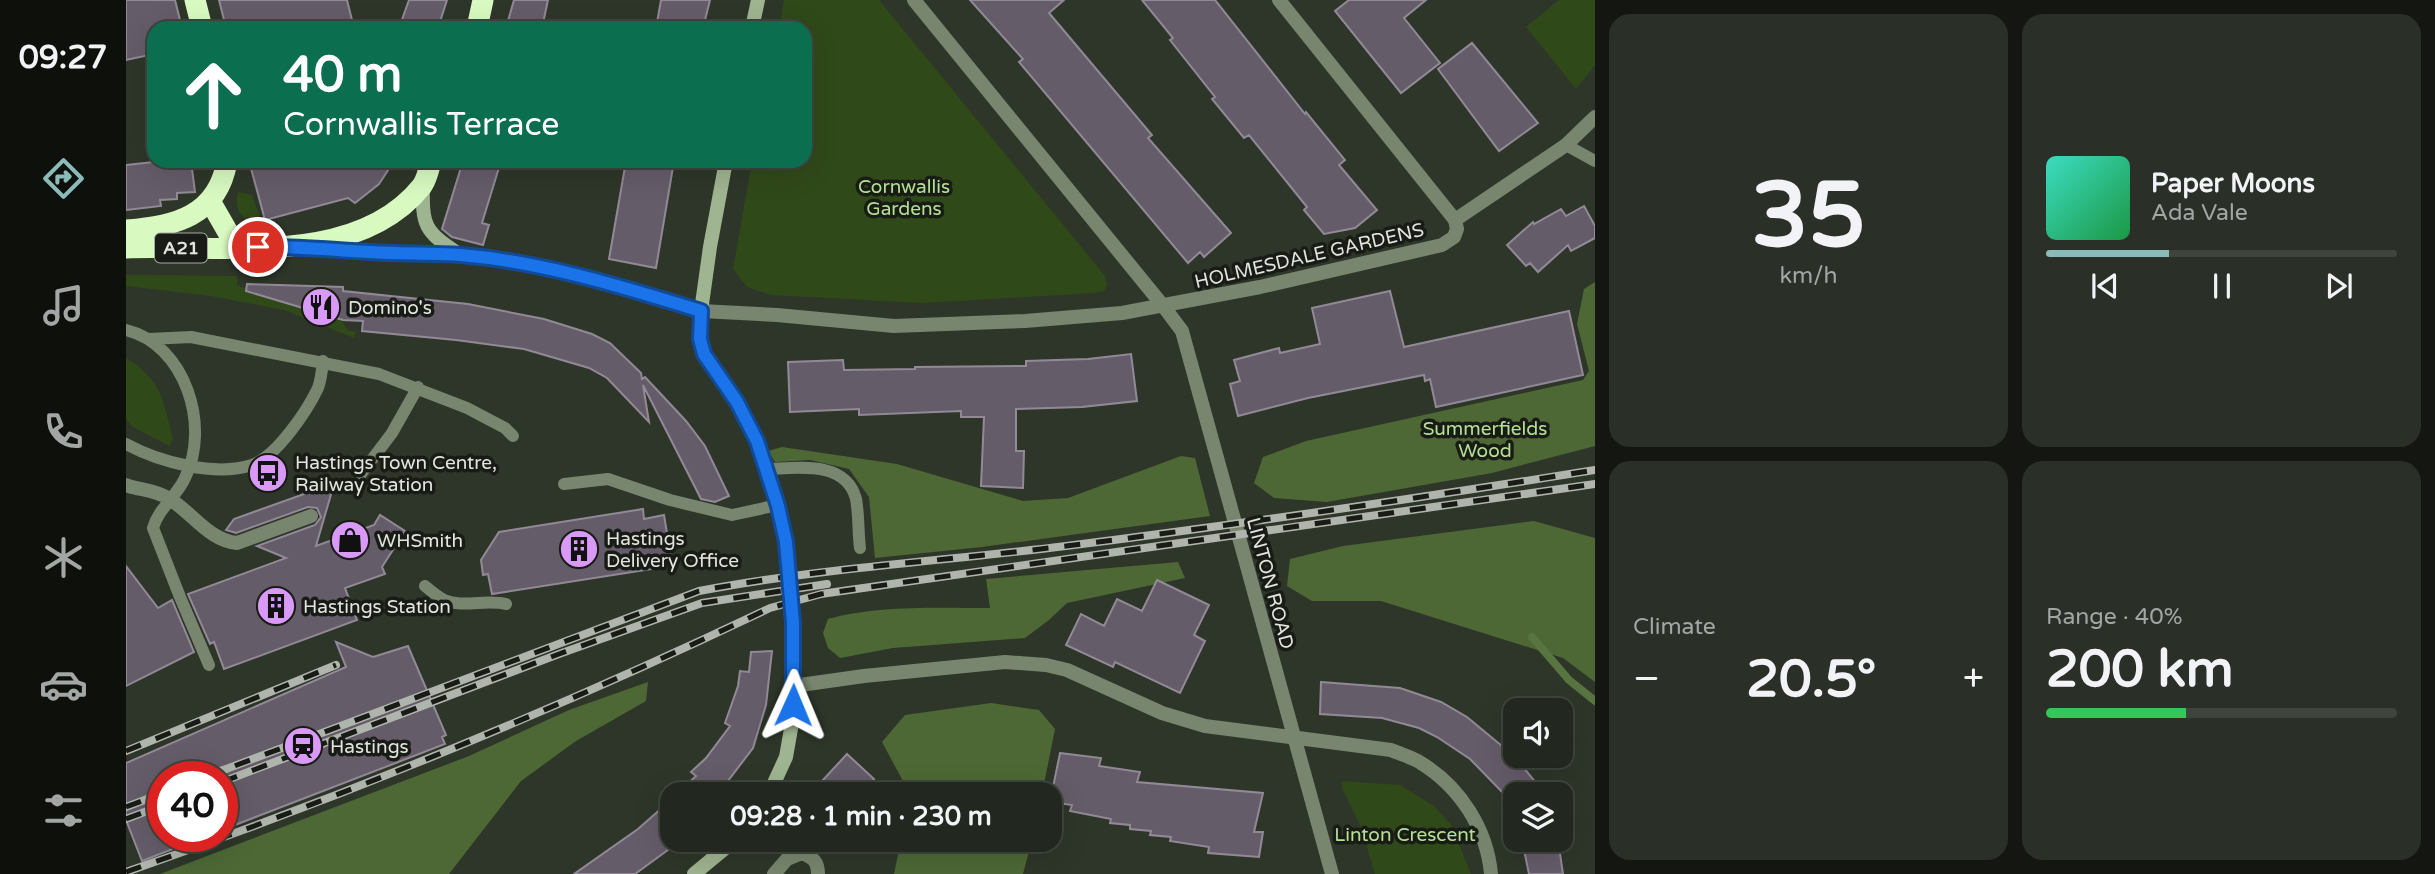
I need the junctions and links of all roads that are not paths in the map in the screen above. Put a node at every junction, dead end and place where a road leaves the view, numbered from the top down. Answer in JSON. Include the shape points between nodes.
{"nodes":[{"id":1,"x":195,"y":0,"type":"edge"},
{"id":2,"x":483,"y":0,"type":"edge"},
{"id":3,"x":758,"y":0,"type":"edge"},
{"id":4,"x":914,"y":0,"type":"edge"},
{"id":5,"x":1279,"y":0,"type":"edge"},
{"id":6,"x":200,"y":21,"type":"edge"},
{"id":7,"x":478,"y":21,"type":"edge"},
{"id":8,"x":754,"y":21,"type":"edge"},
{"id":9,"x":1595,"y":117,"type":"edge"},
{"id":10,"x":1566,"y":145,"type":"junction"},
{"id":11,"x":1595,"y":161,"type":"edge"},
{"id":12,"x":226,"y":168,"type":"edge"},
{"id":13,"x":429,"y":168,"type":"edge"},
{"id":14,"x":725,"y":168,"type":"edge"},
{"id":15,"x":423,"y":184,"type":"junction"},
{"id":16,"x":210,"y":201,"type":"junction"},
{"id":17,"x":1455,"y":220,"type":"junction"},
{"id":18,"x":126,"y":230,"type":"edge"},
{"id":19,"x":299,"y":246,"type":"junction"},
{"id":20,"x":126,"y":248,"type":"edge"},
{"id":21,"x":237,"y":248,"type":"junction"},
{"id":22,"x":461,"y":255,"type":"junction"},
{"id":23,"x":1164,"y":306,"type":"junction"},
{"id":24,"x":701,"y":311,"type":"junction"},
{"id":25,"x":126,"y":330,"type":"edge"},
{"id":26,"x":149,"y":338,"type":"junction"},
{"id":27,"x":323,"y":361,"type":"junction"},
{"id":28,"x":418,"y":387,"type":"junction"},
{"id":29,"x":513,"y":436,"type":"dead end"},
{"id":30,"x":126,"y":444,"type":"edge"},
{"id":31,"x":190,"y":466,"type":"junction"},
{"id":32,"x":767,"y":469,"type":"junction"},
{"id":33,"x":361,"y":474,"type":"dead end"},
{"id":34,"x":564,"y":484,"type":"dead end"},
{"id":35,"x":126,"y":485,"type":"edge"},
{"id":36,"x":172,"y":500,"type":"junction"},
{"id":37,"x":778,"y":506,"type":"junction"},
{"id":38,"x":311,"y":516,"type":"dead end"},
{"id":39,"x":860,"y":548,"type":"dead end"},
{"id":40,"x":425,"y":586,"type":"dead end"},
{"id":41,"x":506,"y":604,"type":"dead end"},
{"id":42,"x":209,"y":665,"type":"dead end"},
{"id":43,"x":793,"y":686,"type":"junction"},
{"id":44,"x":775,"y":782,"type":"edge"},
{"id":45,"x":721,"y":852,"type":"edge"},
{"id":46,"x":694,"y":874,"type":"edge"},
{"id":47,"x":774,"y":874,"type":"edge"},
{"id":48,"x":818,"y":874,"type":"edge"},
{"id":49,"x":1332,"y":874,"type":"edge"},
{"id":50,"x":1491,"y":874,"type":"edge"}],
"edges":[{"from":1,"to":6,"type":"highway"},
{"from":2,"to":7,"type":"highway"},
{"from":3,"to":8,"type":"street"},
{"from":4,"to":23,"type":"street"},
{"from":5,"to":17,"type":"street","name":"HOLMESDALE GARDENS"},
{"from":9,"to":10,"type":"street"},
{"from":10,"to":11,"type":"lane"},
{"from":10,"to":17,"type":"street"},
{"from":12,"to":16,"type":"highway","number":"A21"},
{"from":13,"to":15,"type":"highway","number":"A21"},
{"from":14,"to":24,"type":"street"},
{"from":15,"to":19,"type":"highway","number":"A21","via":[[395,213],[359,232]]},
{"from":15,"to":22,"type":"street","via":[[422,214],[428,228]]},
{"from":16,"to":18,"type":"highway","number":"A21","via":[[191,217],[167,226]]},
{"from":16,"to":21,"type":"highway","number":"A21"},
{"from":17,"to":23,"type":"street","name":"HOLMESDALE GARDENS","via":[[1454,237],[1442,245]]},
{"from":19,"to":21,"type":"highway","number":"A21"},
{"from":19,"to":22,"type":"street"},
{"from":20,"to":21,"type":"highway","number":"A21"},
{"from":22,"to":24,"type":"street","via":[[604,282]]},
{"from":23,"to":24,"type":"street","via":[[1025,321],[894,326]]},
{"from":23,"to":49,"type":"street","name":"LINTON ROAD","via":[[1182,331]]},
{"from":24,"to":32,"type":"street","via":[[704,354],[737,402]]},
{"from":25,"to":26,"type":"lane"},
{"from":26,"to":27,"type":"lane","via":[[191,337]]},
{"from":26,"to":31,"type":"lane","via":[[164,351],[188,390],[195,437]]},
{"from":27,"to":28,"type":"lane"},
{"from":27,"to":31,"type":"lane","via":[[319,386],[301,419],[272,452],[253,465],[221,470]]},
{"from":28,"to":29,"type":"lane","via":[[467,408]]},
{"from":28,"to":33,"type":"lane"},
{"from":30,"to":31,"type":"lane"},
{"from":31,"to":36,"type":"lane"},
{"from":32,"to":37,"type":"street"},
{"from":32,"to":39,"type":"lane","via":[[806,467],[834,472],[847,481],[856,498]]},
{"from":34,"to":37,"type":"lane","via":[[608,479],[732,515]]},
{"from":35,"to":36,"type":"street"},
{"from":36,"to":38,"type":"street","via":[[226,542],[237,543]]},
{"from":36,"to":42,"type":"lane","via":[[153,528]]},
{"from":37,"to":43,"type":"street","via":[[793,623]]},
{"from":40,"to":41,"type":"lane","via":[[458,603]]},
{"from":43,"to":44,"type":"street","via":[[786,757]]},
{"from":43,"to":50,"type":"street","via":[[1005,662],[1046,665],[1205,726],[1391,750],[1419,761],[1440,777],[1473,816],[1485,839]]},
{"from":45,"to":46,"type":"street"},
{"from":47,"to":48,"type":"street","via":[[787,859],[802,853],[813,858]]}]}
